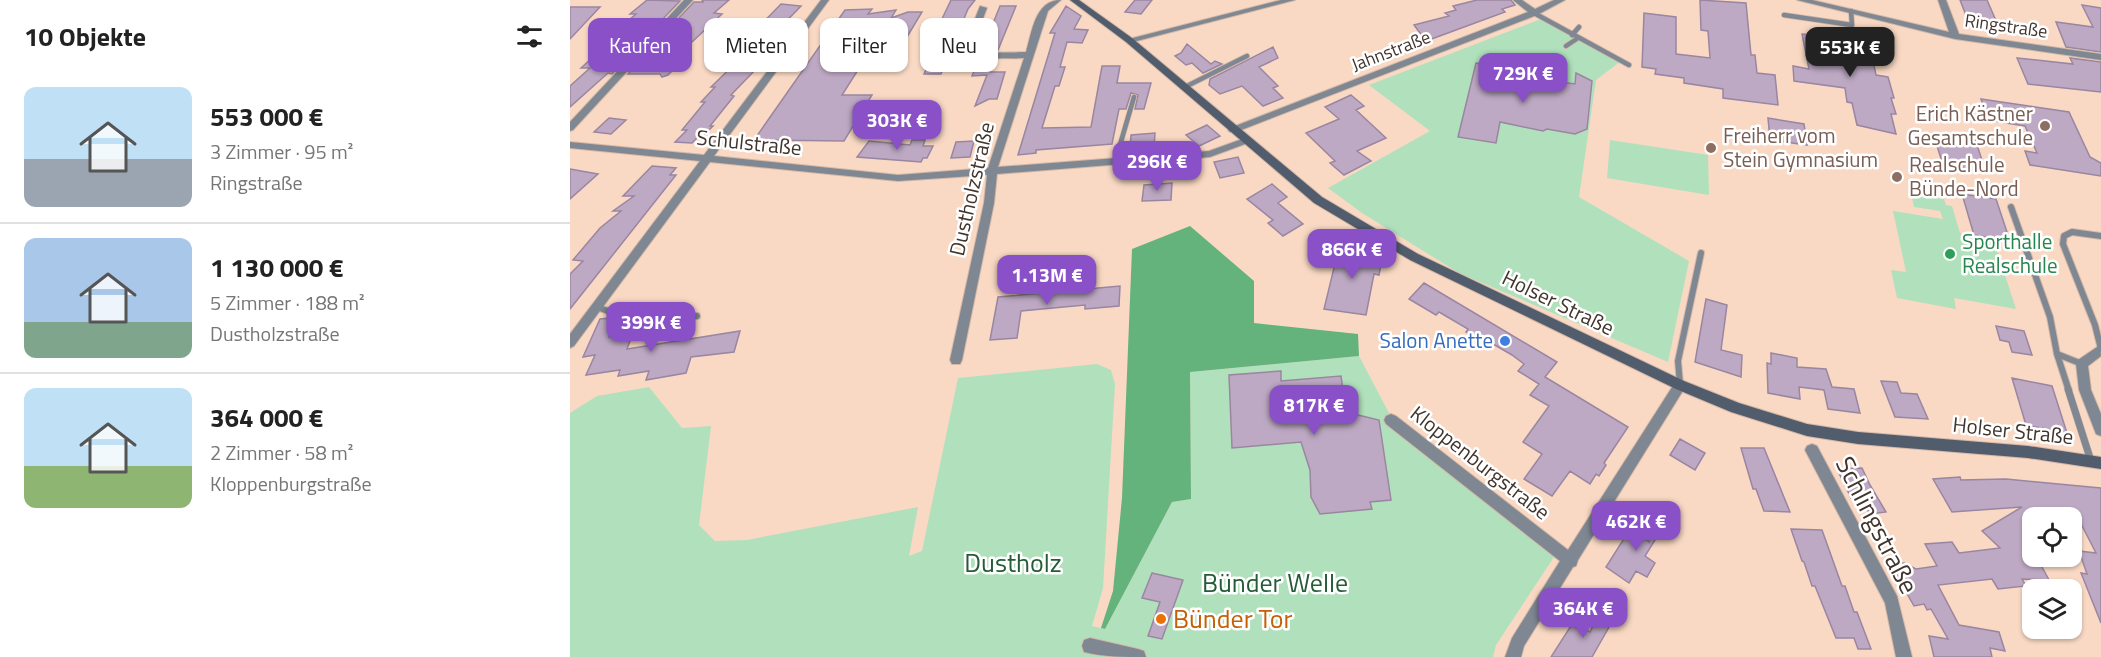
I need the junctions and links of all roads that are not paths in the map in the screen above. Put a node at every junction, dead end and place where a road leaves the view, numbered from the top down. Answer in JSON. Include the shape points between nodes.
{"nodes":[{"id":1,"x":688,"y":0,"type":"edge"},
{"id":2,"x":825,"y":0,"type":"edge"},
{"id":3,"x":1057,"y":0,"type":"edge"},
{"id":4,"x":1074,"y":0,"type":"edge"},
{"id":5,"x":1291,"y":0,"type":"edge"},
{"id":6,"x":1517,"y":0,"type":"edge"},
{"id":7,"x":1560,"y":0,"type":"edge"},
{"id":8,"x":1801,"y":0,"type":"edge"},
{"id":9,"x":1942,"y":0,"type":"edge"},
{"id":10,"x":983,"y":8,"type":"dead end"},
{"id":11,"x":1851,"y":11,"type":"junction"},
{"id":12,"x":1534,"y":13,"type":"junction"},
{"id":13,"x":1784,"y":15,"type":"dead end"},
{"id":14,"x":1579,"y":27,"type":"dead end"},
{"id":15,"x":1572,"y":35,"type":"junction"},
{"id":16,"x":1955,"y":36,"type":"junction"},
{"id":17,"x":1578,"y":38,"type":"junction"},
{"id":18,"x":1129,"y":40,"type":"junction"},
{"id":19,"x":1566,"y":46,"type":"dead end"},
{"id":20,"x":1029,"y":55,"type":"junction"},
{"id":21,"x":1247,"y":56,"type":"dead end"},
{"id":22,"x":2101,"y":57,"type":"edge"},
{"id":23,"x":1629,"y":65,"type":"dead end"},
{"id":24,"x":1185,"y":87,"type":"junction"},
{"id":25,"x":1134,"y":97,"type":"dead end"},
{"id":26,"x":570,"y":128,"type":"edge"},
{"id":27,"x":1233,"y":130,"type":"junction"},
{"id":28,"x":1245,"y":141,"type":"junction"},
{"id":29,"x":571,"y":146,"type":"edge"},
{"id":30,"x":708,"y":158,"type":"junction"},
{"id":31,"x":1115,"y":162,"type":"junction"},
{"id":32,"x":992,"y":171,"type":"junction"},
{"id":33,"x":2011,"y":207,"type":"dead end"},
{"id":34,"x":2101,"y":236,"type":"edge"},
{"id":35,"x":1701,"y":253,"type":"dead end"},
{"id":36,"x":597,"y":307,"type":"junction"},
{"id":37,"x":697,"y":316,"type":"dead end"},
{"id":38,"x":570,"y":343,"type":"edge"},
{"id":39,"x":2100,"y":350,"type":"edge"},
{"id":40,"x":2057,"y":354,"type":"junction"},
{"id":41,"x":956,"y":360,"type":"dead end"},
{"id":42,"x":2082,"y":364,"type":"junction"},
{"id":43,"x":1680,"y":385,"type":"junction"},
{"id":44,"x":1391,"y":420,"type":"dead end"},
{"id":45,"x":2101,"y":430,"type":"edge"},
{"id":46,"x":1812,"y":450,"type":"dead end"},
{"id":47,"x":2096,"y":462,"type":"edge"},
{"id":48,"x":1571,"y":561,"type":"junction"},
{"id":49,"x":1090,"y":646,"type":"dead end"},
{"id":50,"x":1138,"y":657,"type":"edge"},
{"id":51,"x":1513,"y":657,"type":"edge"},
{"id":52,"x":1904,"y":657,"type":"edge"}],
"edges":[{"from":1,"to":26,"type":"street"},
{"from":2,"to":30,"type":"street"},
{"from":3,"to":20,"type":"street","name":"Dustholzstraße","via":[[1044,10]]},
{"from":4,"to":18,"type":"main road","name":"Holser Straße"},
{"from":5,"to":18,"type":"street"},
{"from":6,"to":12,"type":"street"},
{"from":7,"to":12,"type":"street","name":"Jahnstraße"},
{"from":8,"to":11,"type":"street","name":"Ringstraße"},
{"from":9,"to":16,"type":"street"},
{"from":10,"to":20,"type":"street","via":[[964,56]]},
{"from":11,"to":13,"type":"lane","via":[[1852,25]]},
{"from":11,"to":16,"type":"street","name":"Ringstraße"},
{"from":12,"to":15,"type":"lane"},
{"from":12,"to":27,"type":"street","name":"Jahnstraße"},
{"from":14,"to":15,"type":"lane"},
{"from":15,"to":17,"type":"lane"},
{"from":16,"to":22,"type":"street","name":"Ringstraße"},
{"from":17,"to":19,"type":"lane"},
{"from":17,"to":23,"type":"lane"},
{"from":18,"to":24,"type":"main road","name":"Holser Straße"},
{"from":20,"to":32,"type":"street","name":"Dustholzstraße"},
{"from":21,"to":24,"type":"lane"},
{"from":24,"to":27,"type":"main road","name":"Holser Straße"},
{"from":25,"to":31,"type":"lane"},
{"from":27,"to":28,"type":"main road","name":"Holser Straße"},
{"from":28,"to":31,"type":"street","name":"Schulstraße","via":[[1209,154]]},
{"from":28,"to":43,"type":"main road","name":"Holser Straße","via":[[1318,200],[1378,237]]},
{"from":29,"to":30,"type":"street","name":"Schulstraße"},
{"from":30,"to":32,"type":"street","name":"Schulstraße","via":[[898,178]]},
{"from":30,"to":36,"type":"street"},
{"from":31,"to":32,"type":"street","name":"Schulstraße"},
{"from":32,"to":41,"type":"street","name":"Dustholzstraße","via":[[989,203]]},
{"from":33,"to":40,"type":"lane","via":[[2049,317]]},
{"from":34,"to":39,"type":"lane","via":[[2072,232],[2064,236],[2063,244],[2095,325]]},
{"from":35,"to":43,"type":"lane","via":[[1678,361]]},
{"from":36,"to":37,"type":"lane","via":[[643,324]]},
{"from":36,"to":38,"type":"street"},
{"from":39,"to":42,"type":"street"},
{"from":40,"to":42,"type":"lane"},
{"from":40,"to":47,"type":"lane"},
{"from":42,"to":45,"type":"street","via":[[2085,390]]},
{"from":43,"to":47,"type":"main road","name":"Holser Straße","via":[[1807,430]]},
{"from":43,"to":48,"type":"street"},
{"from":44,"to":48,"type":"street","name":"Kloppenburgstraße"},
{"from":46,"to":52,"type":"street","name":"Schlingstraße","via":[[1892,601]]},
{"from":48,"to":51,"type":"street","via":[[1517,643]]},
{"from":49,"to":50,"type":"street"}]}
